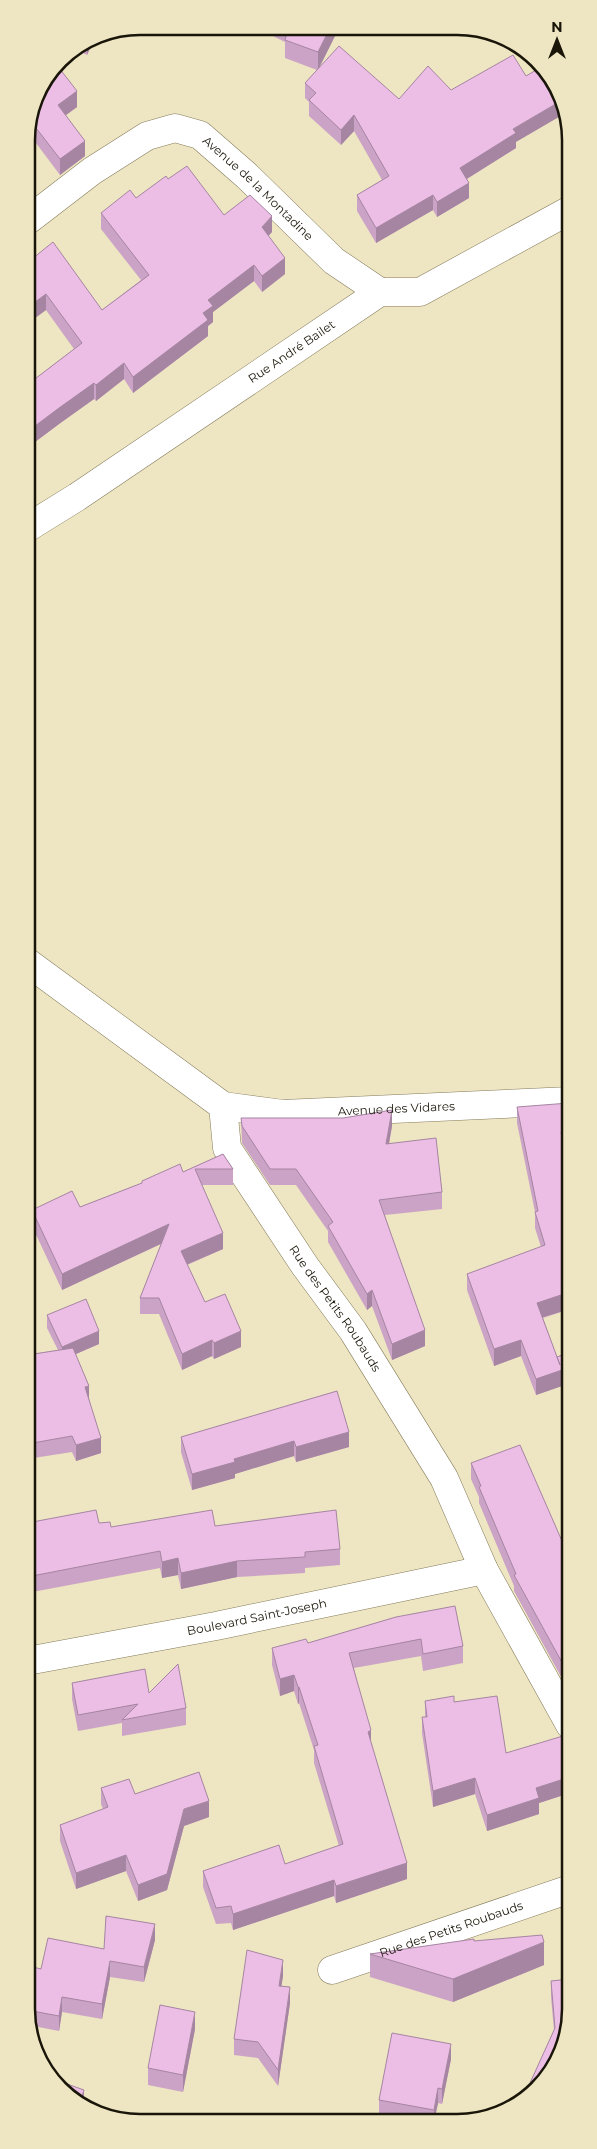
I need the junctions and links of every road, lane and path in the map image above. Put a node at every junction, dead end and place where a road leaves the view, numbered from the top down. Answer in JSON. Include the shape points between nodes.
{"nodes":[{"id":1,"x":35,"y":214,"type":"edge"},
{"id":2,"x":562,"y":214,"type":"edge"},
{"id":3,"x":380,"y":292,"type":"junction"},
{"id":4,"x":35,"y":523,"type":"edge"},
{"id":5,"x":35,"y":968,"type":"edge"},
{"id":6,"x":562,"y":1101,"type":"edge"},
{"id":7,"x":223,"y":1106,"type":"junction"},
{"id":8,"x":484,"y":1570,"type":"junction"},
{"id":9,"x":35,"y":1660,"type":"edge"},
{"id":10,"x":562,"y":1711,"type":"edge"},
{"id":11,"x":562,"y":1892,"type":"edge"},
{"id":12,"x":332,"y":1970,"type":"dead end"}],
"edges":[{"from":1,"to":3,"type":"street","name":"Avenue de la Montadine","via":[[92,171],[147,136],[175,128],[200,135],[334,260]]},
{"from":2,"to":3,"type":"street","via":[[420,292]]},
{"from":3,"to":4,"type":"street","name":"Rue André Bailet"},
{"from":5,"to":7,"type":"street"},
{"from":6,"to":7,"type":"street","name":"Avenue des Vidares","via":[[283,1114]]},
{"from":7,"to":8,"type":"street","name":"Rue des Petits Roubauds","via":[[227,1148],[305,1266],[353,1331],[444,1478]]},
{"from":8,"to":9,"type":"street","name":"Boulevard Saint-Joseph","via":[[216,1626]]},
{"from":8,"to":10,"type":"street","name":"Rue des Petits Roubauds"},
{"from":11,"to":12,"type":"street","name":"Rue des Petits Roubauds"}]}
